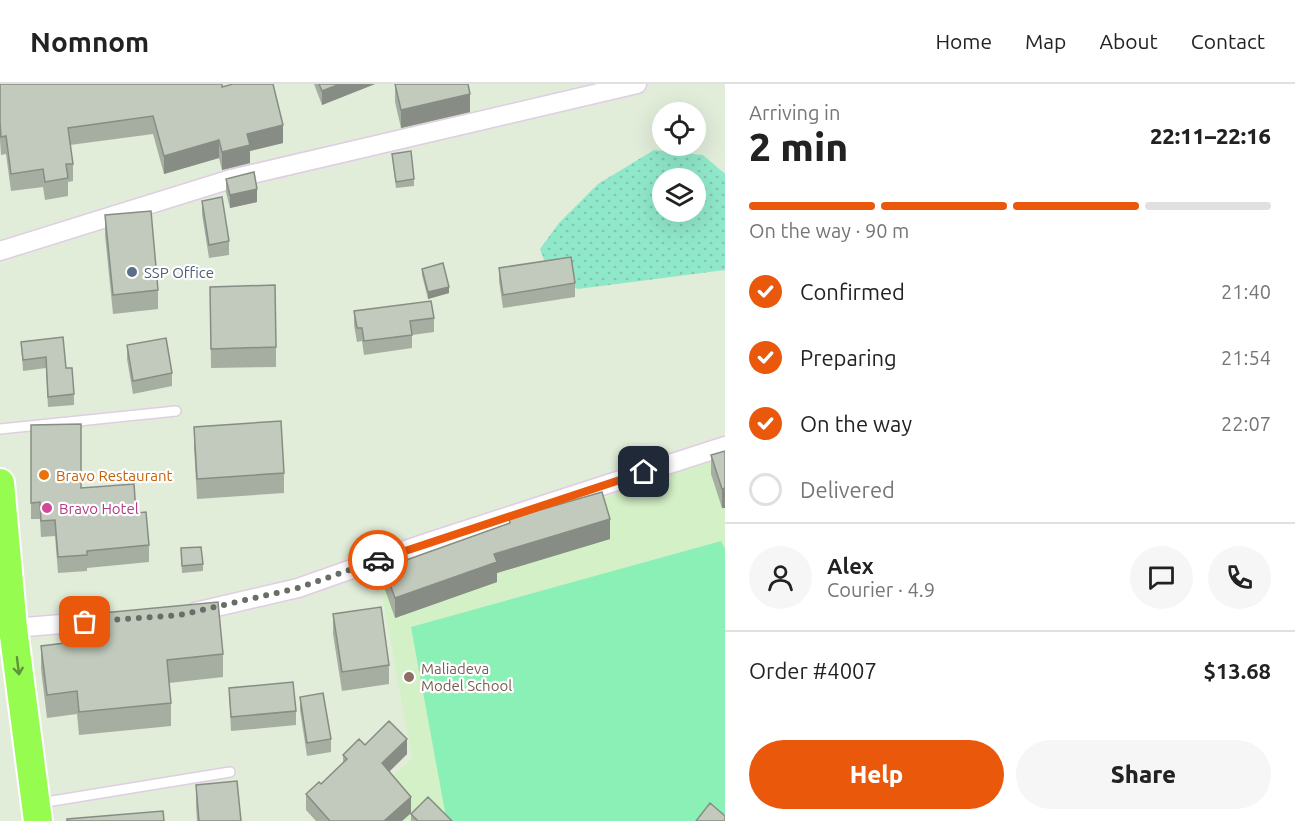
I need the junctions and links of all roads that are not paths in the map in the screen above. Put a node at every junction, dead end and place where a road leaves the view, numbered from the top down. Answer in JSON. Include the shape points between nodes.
{"nodes":[{"id":1,"x":637,"y":84,"type":"edge"},
{"id":2,"x":0,"y":251,"type":"edge"},
{"id":3,"x":176,"y":411,"type":"dead end"},
{"id":4,"x":0,"y":429,"type":"edge"},
{"id":5,"x":725,"y":446,"type":"edge"},
{"id":6,"x":0,"y":483,"type":"edge"},
{"id":7,"x":180,"y":615,"type":"edge"},
{"id":8,"x":108,"y":620,"type":"edge"},
{"id":9,"x":6,"y":629,"type":"edge"},
{"id":10,"x":230,"y":772,"type":"dead end"},
{"id":11,"x":37,"y":813,"type":"edge"}],
"edges":[{"from":1,"to":2,"type":"street","via":[[231,179]]},
{"from":3,"to":4,"type":"lane"},
{"from":5,"to":7,"type":"street","via":[[298,588]]},
{"from":6,"to":9,"type":"highway"},
{"from":8,"to":9,"type":"street"},
{"from":9,"to":11,"type":"highway","one_way":true},
{"from":10,"to":11,"type":"lane"}]}
